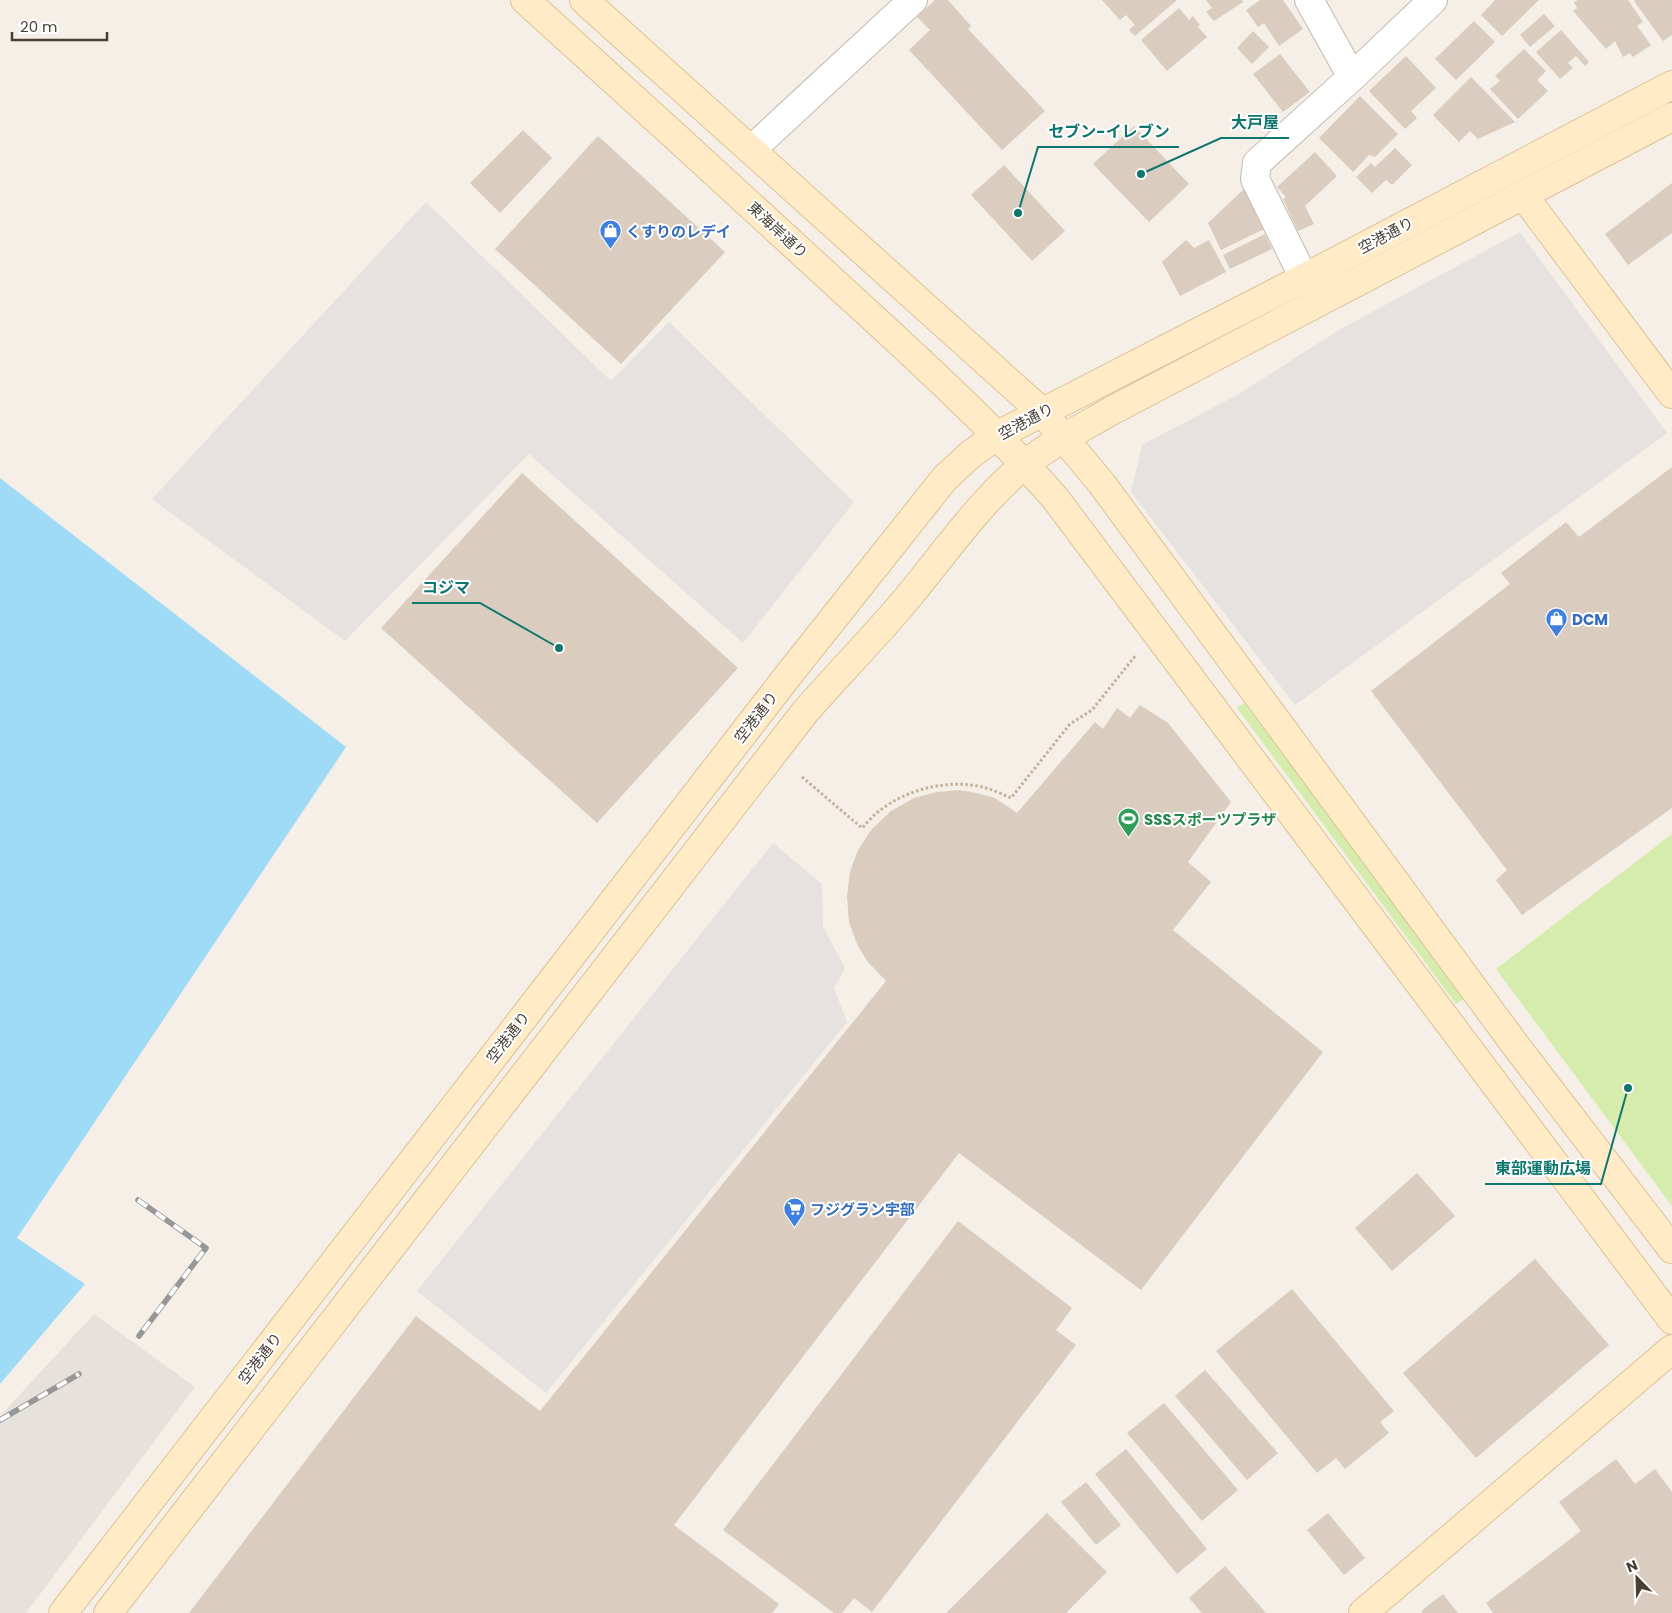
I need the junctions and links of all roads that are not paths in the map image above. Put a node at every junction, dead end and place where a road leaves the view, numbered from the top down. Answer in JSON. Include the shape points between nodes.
{"nodes":[{"id":1,"x":525,"y":0,"type":"edge"},
{"id":2,"x":584,"y":0,"type":"edge"},
{"id":3,"x":913,"y":0,"type":"edge"},
{"id":4,"x":1309,"y":0,"type":"edge"},
{"id":5,"x":1433,"y":0,"type":"edge"},
{"id":6,"x":1352,"y":77,"type":"junction"},
{"id":7,"x":1672,"y":85,"type":"edge"},
{"id":8,"x":1672,"y":117,"type":"edge"},
{"id":9,"x":751,"y":150,"type":"junction"},
{"id":10,"x":1523,"y":195,"type":"junction"},
{"id":11,"x":1304,"y":278,"type":"junction"},
{"id":12,"x":1672,"y":394,"type":"edge"},
{"id":13,"x":1042,"y":412,"type":"junction"},
{"id":14,"x":998,"y":435,"type":"junction"},
{"id":15,"x":1064,"y":438,"type":"junction"},
{"id":16,"x":1025,"y":464,"type":"junction"},
{"id":17,"x":1672,"y":1249,"type":"edge"},
{"id":18,"x":1672,"y":1320,"type":"edge"},
{"id":19,"x":1672,"y":1349,"type":"edge"},
{"id":20,"x":63,"y":1613,"type":"edge"},
{"id":21,"x":108,"y":1613,"type":"edge"},
{"id":22,"x":1364,"y":1613,"type":"edge"}],
"edges":[{"from":1,"to":14,"type":"street","name":"東海岸通り"},
{"from":2,"to":9,"type":"street"},
{"from":3,"to":9,"type":"street"},
{"from":4,"to":6,"type":"street"},
{"from":5,"to":6,"type":"street"},
{"from":6,"to":11,"type":"street","via":[[1257,163],[1255,179]]},
{"from":7,"to":11,"type":"street","name":"空港通り"},
{"from":8,"to":10,"type":"street","name":"空港通り"},
{"from":9,"to":13,"type":"street"},
{"from":10,"to":12,"type":"street"},
{"from":10,"to":15,"type":"street","name":"空港通り"},
{"from":11,"to":13,"type":"street","name":"空港通り"},
{"from":13,"to":14,"type":"street","name":"空港通り"},
{"from":13,"to":15,"type":"street"},
{"from":14,"to":16,"type":"street","name":"東海岸通り"},
{"from":14,"to":20,"type":"street","name":"空港通り","via":[[970,454],[938,485]]},
{"from":15,"to":16,"type":"street","name":"空港通り"},
{"from":15,"to":17,"type":"street","via":[[1102,484],[1505,1030]]},
{"from":16,"to":18,"type":"street","name":"東海岸通り","via":[[1060,505]]},
{"from":16,"to":21,"type":"street","name":"空港通り","via":[[979,509],[908,598],[804,712]]},
{"from":19,"to":22,"type":"street"}]}
